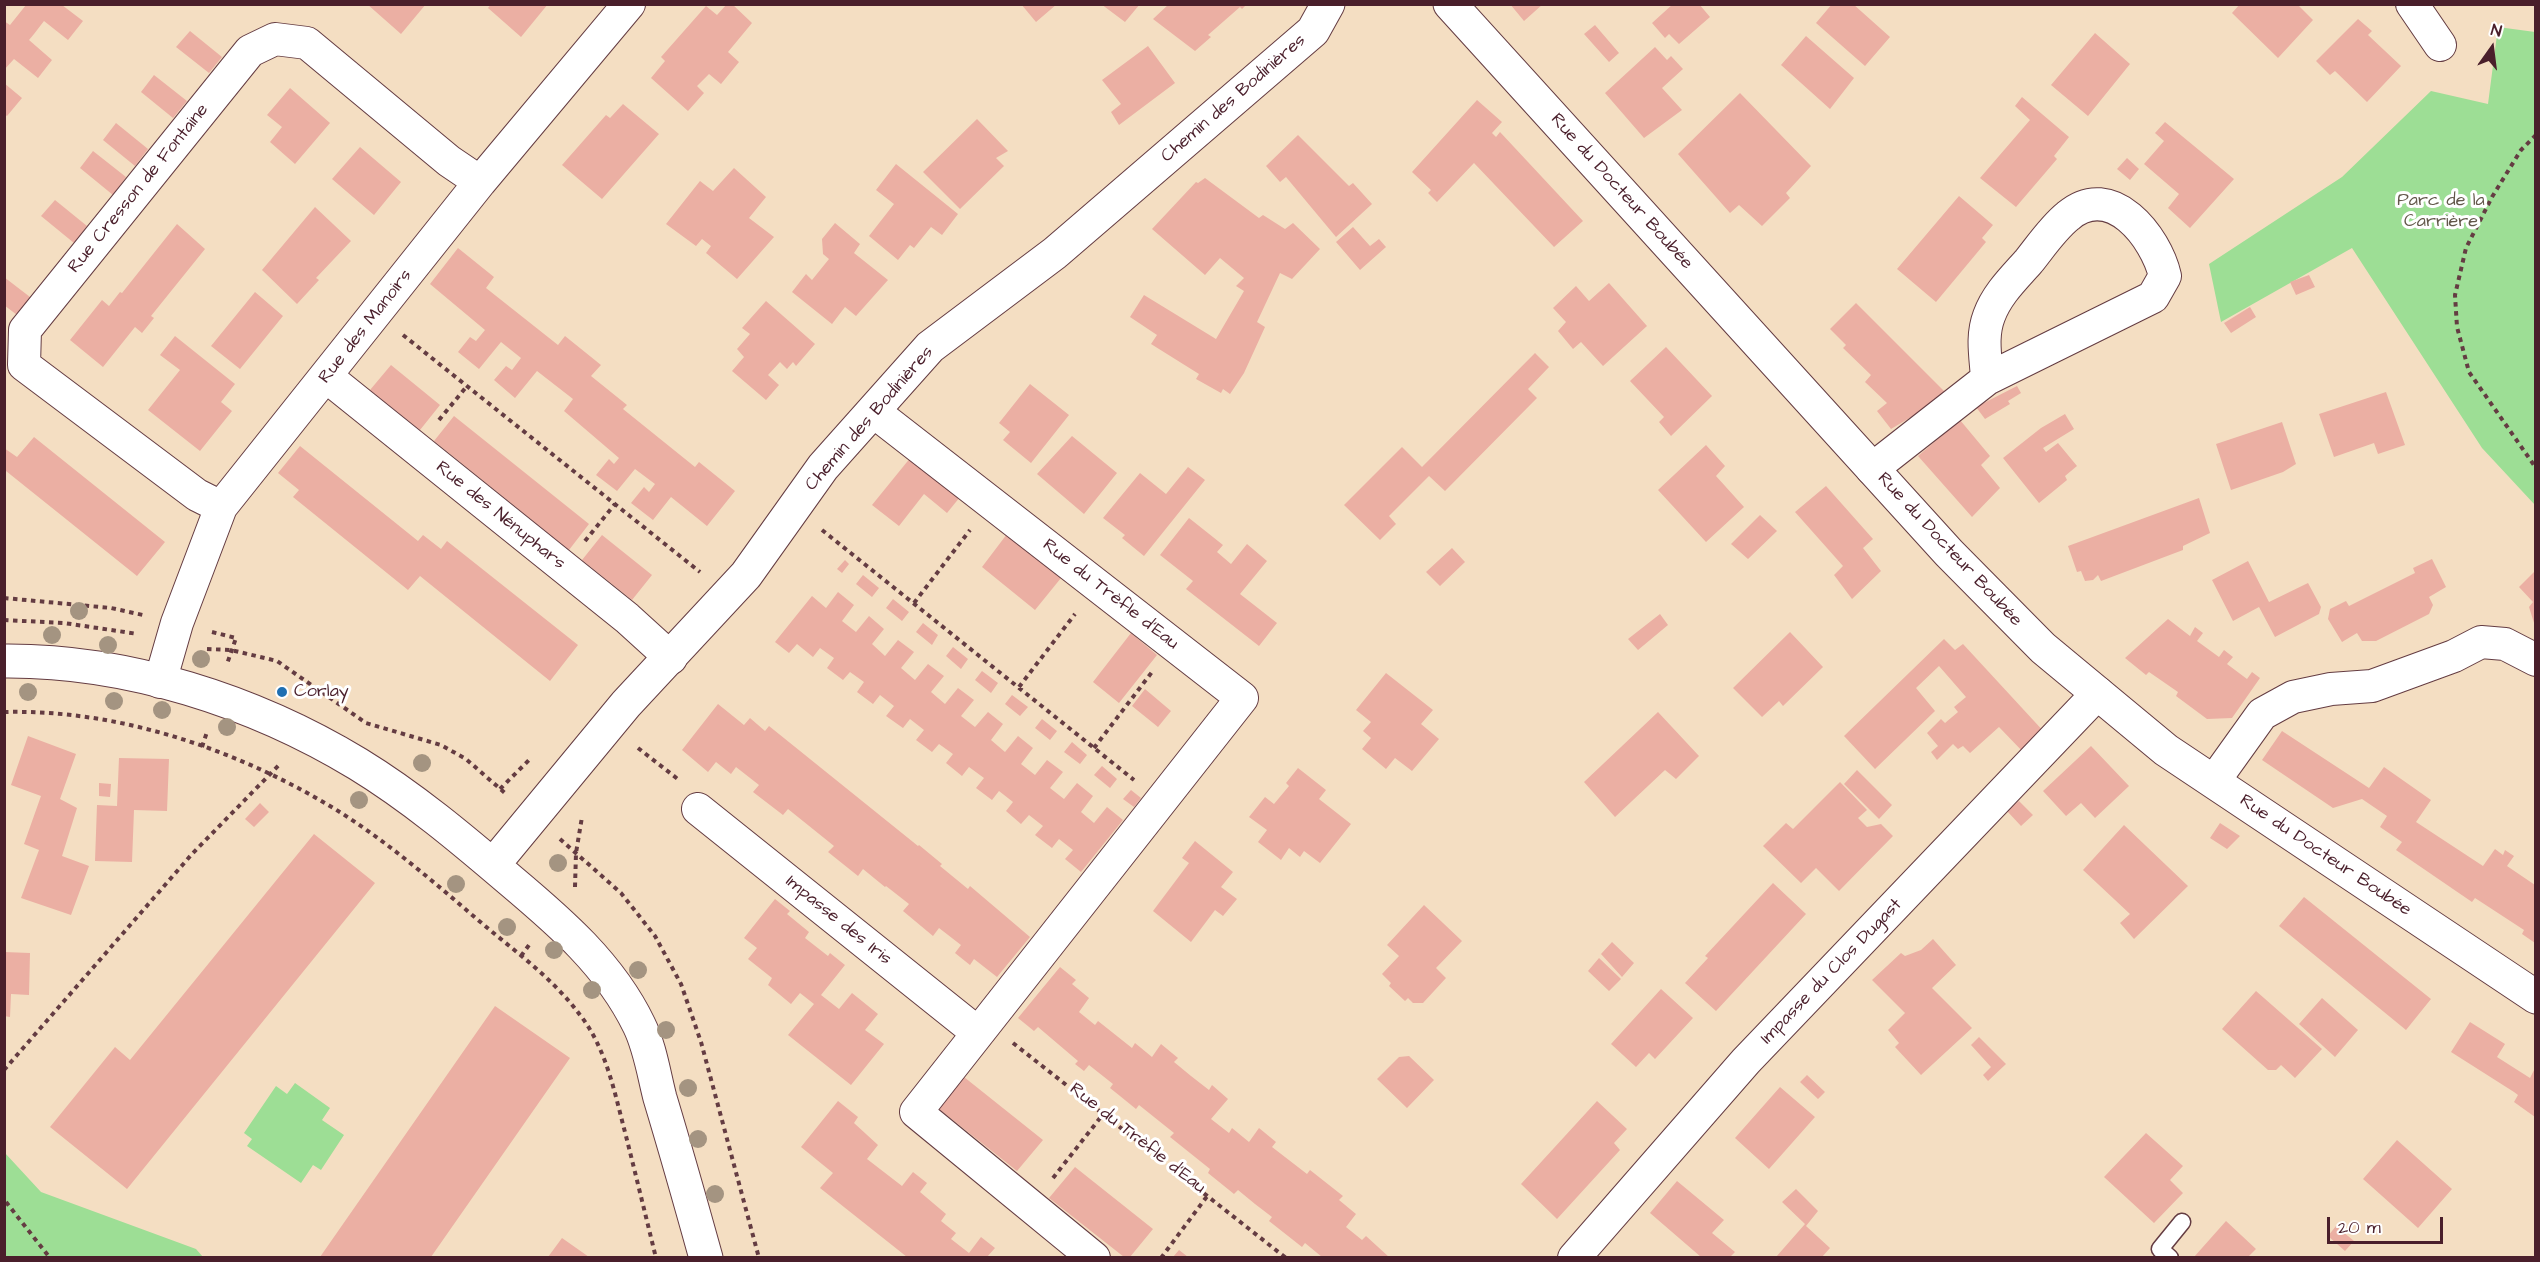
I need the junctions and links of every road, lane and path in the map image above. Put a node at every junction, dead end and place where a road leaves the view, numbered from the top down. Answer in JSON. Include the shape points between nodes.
{"nodes":[{"id":1,"x":629,"y":4,"type":"edge"},
{"id":2,"x":1328,"y":4,"type":"edge"},
{"id":3,"x":1450,"y":4,"type":"edge"},
{"id":4,"x":2412,"y":4,"type":"edge"},
{"id":5,"x":2440,"y":45,"type":"dead end"},
{"id":6,"x":2535,"y":135,"type":"edge"},
{"id":7,"x":480,"y":182,"type":"junction"},
{"id":8,"x":376,"y":313,"type":"junction"},
{"id":9,"x":327,"y":377,"type":"junction"},
{"id":10,"x":1988,"y":380,"type":"junction"},
{"id":11,"x":467,"y":386,"type":"junction"},
{"id":12,"x":873,"y":411,"type":"junction"},
{"id":13,"x":415,"y":448,"type":"junction"},
{"id":14,"x":2535,"y":468,"type":"edge"},
{"id":15,"x":1872,"y":469,"type":"junction"},
{"id":16,"x":992,"y":502,"type":"junction"},
{"id":17,"x":615,"y":504,"type":"junction"},
{"id":18,"x":220,"y":507,"type":"junction"},
{"id":19,"x":817,"y":525,"type":"dead end"},
{"id":20,"x":564,"y":568,"type":"junction"},
{"id":21,"x":700,"y":573,"type":"dead end"},
{"id":22,"x":1098,"y":585,"type":"junction"},
{"id":23,"x":914,"y":603,"type":"junction"},
{"id":24,"x":1173,"y":645,"type":"junction"},
{"id":25,"x":671,"y":658,"type":"junction"},
{"id":26,"x":2535,"y":660,"type":"edge"},
{"id":27,"x":4,"y":661,"type":"edge"},
{"id":28,"x":160,"y":682,"type":"junction"},
{"id":29,"x":1019,"y":687,"type":"junction"},
{"id":30,"x":2098,"y":693,"type":"junction"},
{"id":31,"x":4,"y":712,"type":"edge"},
{"id":32,"x":303,"y":735,"type":"junction"},
{"id":33,"x":633,"y":743,"type":"dead end"},
{"id":34,"x":1094,"y":748,"type":"junction"},
{"id":35,"x":271,"y":776,"type":"junction"},
{"id":36,"x":2214,"y":781,"type":"junction"},
{"id":37,"x":1161,"y":801,"type":"junction"},
{"id":38,"x":698,"y":810,"type":"joint"},
{"id":39,"x":493,"y":865,"type":"junction"},
{"id":40,"x":2535,"y":997,"type":"edge"},
{"id":41,"x":982,"y":1028,"type":"junction"},
{"id":42,"x":4,"y":1070,"type":"edge"},
{"id":43,"x":1104,"y":1113,"type":"junction"},
{"id":44,"x":1208,"y":1195,"type":"junction"},
{"id":45,"x":5,"y":1202,"type":"edge"},
{"id":46,"x":1031,"y":1205,"type":"junction"},
{"id":47,"x":2182,"y":1222,"type":"dead end"},
{"id":48,"x":50,"y":1257,"type":"edge"},
{"id":49,"x":656,"y":1257,"type":"edge"},
{"id":50,"x":706,"y":1257,"type":"edge"},
{"id":51,"x":1094,"y":1257,"type":"edge"},
{"id":52,"x":1161,"y":1257,"type":"edge"},
{"id":53,"x":1286,"y":1257,"type":"edge"},
{"id":54,"x":1574,"y":1257,"type":"edge"},
{"id":55,"x":2170,"y":1257,"type":"edge"}],
"edges":[{"from":1,"to":7,"type":"street","name":"Rue des Manoirs"},
{"from":2,"to":12,"type":"street","name":"Chemin des Bodinières","via":[[1313,31],[1055,253],[930,347]]},
{"from":3,"to":15,"type":"street","name":"Rue du Docteur Boubée"},
{"from":4,"to":5,"type":"street"},
{"from":6,"to":14,"type":"path","via":[[2521,150],[2471,238],[2455,295],[2457,327],[2469,372]]},
{"from":7,"to":8,"type":"street","name":"Rue des Manoirs"},
{"from":7,"to":18,"type":"street","name":"Rue Cresson de Fontaine","via":[[449,161],[307,43],[275,39],[250,51],[25,330],[24,365],[197,495]]},
{"from":8,"to":9,"type":"street","name":"Rue des Manoirs"},
{"from":8,"to":11,"type":"path"},
{"from":9,"to":13,"type":"street","name":"Rue des Nénuphars"},
{"from":9,"to":18,"type":"street","name":"Rue des Manoirs"},
{"from":10,"to":10,"type":"street","via":[[2152,297],[2165,276],[2161,257],[2128,214],[2115,207],[2096,206],[2069,215],[2006,287],[1989,317],[1984,336]]},
{"from":10,"to":15,"type":"street"},
{"from":11,"to":13,"type":"path"},
{"from":11,"to":17,"type":"path"},
{"from":12,"to":16,"type":"street","name":"Rue du Trèfle d'Eau"},
{"from":12,"to":25,"type":"street","name":"Chemin des Bodinières","via":[[824,467],[746,575]]},
{"from":13,"to":20,"type":"street","name":"Rue des Nénuphars"},
{"from":15,"to":30,"type":"street","name":"Rue du Docteur Boubée","via":[[2043,648]]},
{"from":16,"to":22,"type":"street","name":"Rue du Trèfle d'Eau"},
{"from":16,"to":23,"type":"path"},
{"from":17,"to":20,"type":"path"},
{"from":17,"to":21,"type":"path"},
{"from":18,"to":28,"type":"street","name":"Rue des Manoirs","via":[[177,622]]},
{"from":19,"to":23,"type":"path"},
{"from":20,"to":25,"type":"street","name":"Rue des Nénuphars"},
{"from":22,"to":24,"type":"street","name":"Rue du Trèfle d'Eau"},
{"from":22,"to":29,"type":"path"},
{"from":23,"to":29,"type":"path"},
{"from":24,"to":34,"type":"path"},
{"from":24,"to":37,"type":"street","name":"Rue du Trèfle d'Eau","via":[[1242,698]]},
{"from":25,"to":39,"type":"street","name":"Chemin des Bodinières","via":[[626,704]]},
{"from":26,"to":36,"type":"street","via":[[2505,644],[2481,642],[2372,686],[2293,697],[2262,714]]},
{"from":27,"to":28,"type":"street","via":[[104,670]]},
{"from":28,"to":32,"type":"street","via":[[228,702]]},
{"from":29,"to":34,"type":"path"},
{"from":30,"to":36,"type":"street","name":"Rue du Docteur Boubée","via":[[2166,750]]},
{"from":30,"to":54,"type":"street","name":"Impasse du Clos Dugast","via":[[1746,1061]]},
{"from":31,"to":35,"type":"path","via":[[55,714],[151,731],[224,755]]},
{"from":32,"to":35,"type":"path"},
{"from":32,"to":39,"type":"street","via":[[397,790]]},
{"from":33,"to":38,"type":"path","via":[[701,797]]},
{"from":34,"to":37,"type":"path"},
{"from":35,"to":42,"type":"path","via":[[192,854]]},
{"from":35,"to":49,"type":"path","via":[[344,815],[412,864],[535,967],[581,1015],[603,1054]]},
{"from":36,"to":40,"type":"street","name":"Rue du Docteur Boubée"},
{"from":37,"to":41,"type":"street","name":"Rue du Trèfle d'Eau"},
{"from":38,"to":41,"type":"street","name":"Impasse des Iris"},
{"from":39,"to":50,"type":"street","via":[[573,935],[614,981],[640,1027]]},
{"from":41,"to":43,"type":"path","name":"Rue du Trèfle d'Eau"},
{"from":41,"to":46,"type":"street","name":"Rue du Trèfle d'Eau","via":[[916,1113]]},
{"from":43,"to":44,"type":"path","name":"Rue du Trèfle d'Eau"},
{"from":43,"to":46,"type":"path"},
{"from":44,"to":52,"type":"path"},
{"from":44,"to":53,"type":"path","name":"Rue du Trèfle d'Eau"},
{"from":45,"to":48,"type":"path"},
{"from":46,"to":51,"type":"street","name":"Rue du Trèfle d'Eau"},
{"from":47,"to":55,"type":"lane","via":[[2160,1249]]}]}
